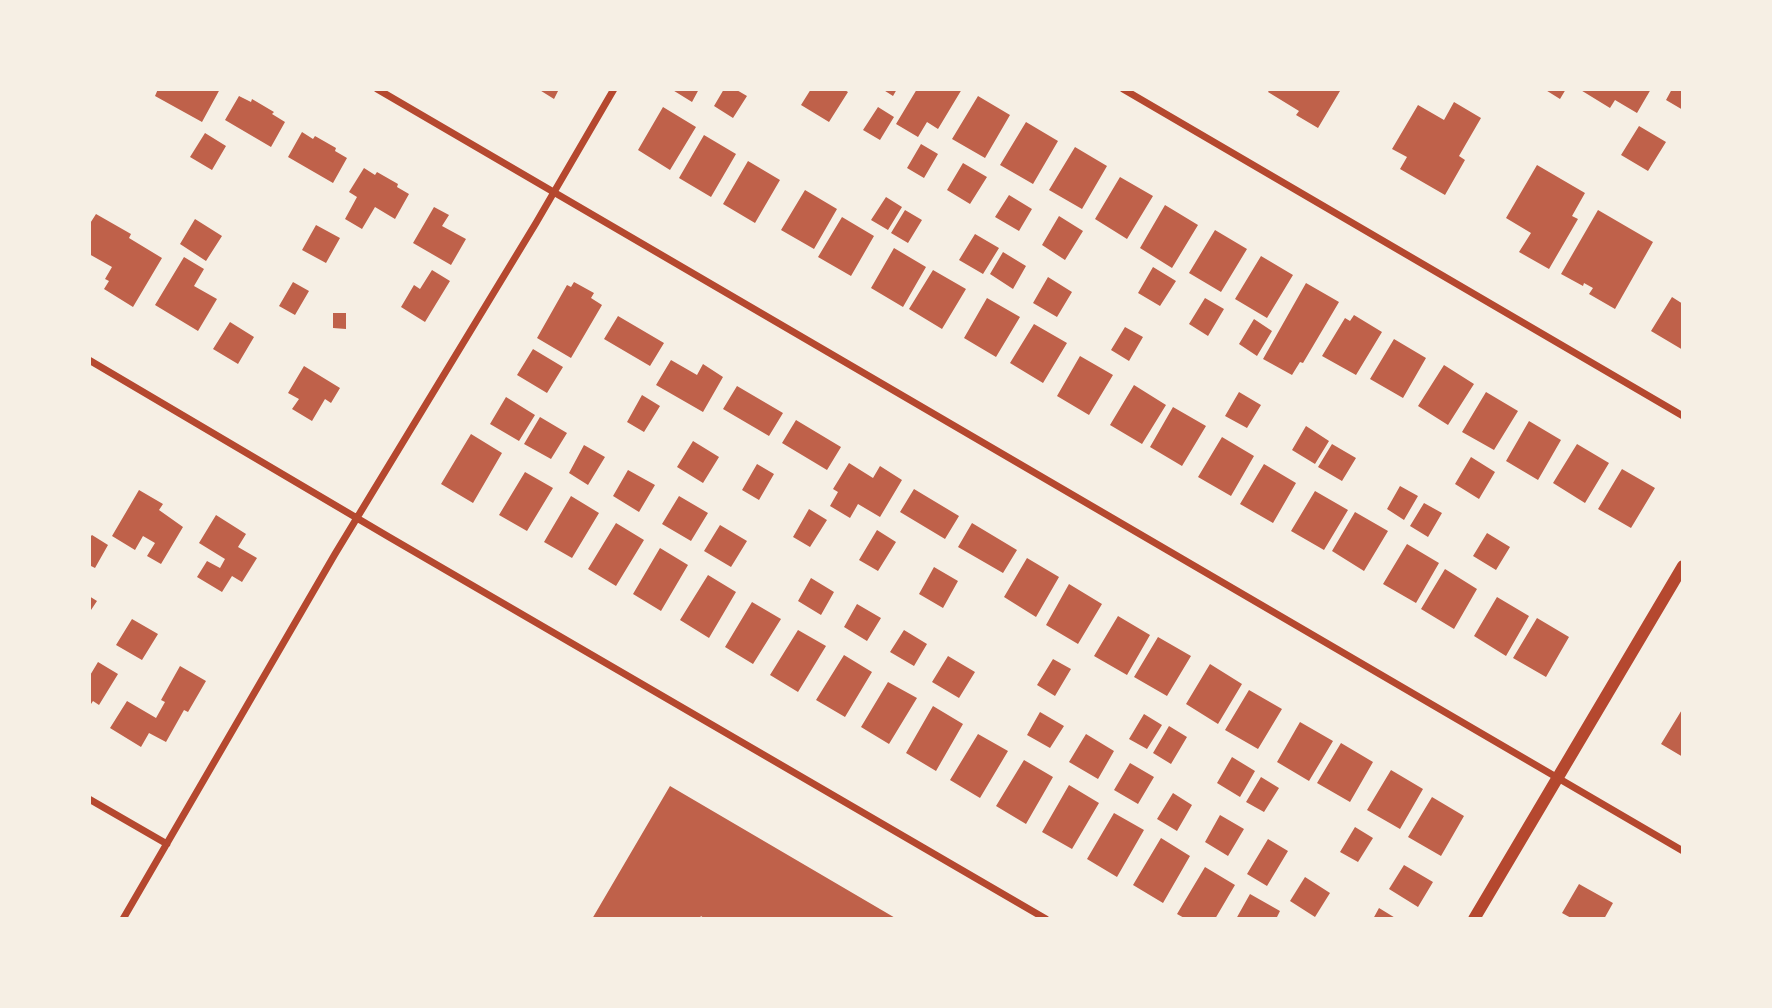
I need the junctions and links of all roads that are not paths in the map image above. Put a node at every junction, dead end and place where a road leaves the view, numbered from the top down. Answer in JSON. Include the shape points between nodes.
{"nodes":[{"id":1,"x":377,"y":89,"type":"edge"},
{"id":2,"x":614,"y":89,"type":"edge"},
{"id":3,"x":1123,"y":89,"type":"edge"},
{"id":4,"x":553,"y":192,"type":"junction"},
{"id":5,"x":89,"y":360,"type":"edge"},
{"id":6,"x":1683,"y":416,"type":"edge"},
{"id":7,"x":357,"y":517,"type":"junction"},
{"id":8,"x":1683,"y":566,"type":"edge"},
{"id":9,"x":1557,"y":778,"type":"junction"},
{"id":10,"x":89,"y":799,"type":"edge"},
{"id":11,"x":167,"y":844,"type":"junction"},
{"id":12,"x":1683,"y":851,"type":"edge"},
{"id":13,"x":122,"y":919,"type":"edge"},
{"id":14,"x":1046,"y":919,"type":"edge"},
{"id":15,"x":1474,"y":919,"type":"edge"}],
"edges":[{"from":1,"to":4,"type":"street"},
{"from":2,"to":4,"type":"street"},
{"from":3,"to":6,"type":"street"},
{"from":4,"to":7,"type":"street"},
{"from":4,"to":9,"type":"street"},
{"from":5,"to":7,"type":"street"},
{"from":7,"to":11,"type":"street"},
{"from":7,"to":14,"type":"street"},
{"from":8,"to":9,"type":"street"},
{"from":9,"to":12,"type":"street"},
{"from":9,"to":15,"type":"street"},
{"from":10,"to":11,"type":"street"},
{"from":11,"to":13,"type":"street"}]}
